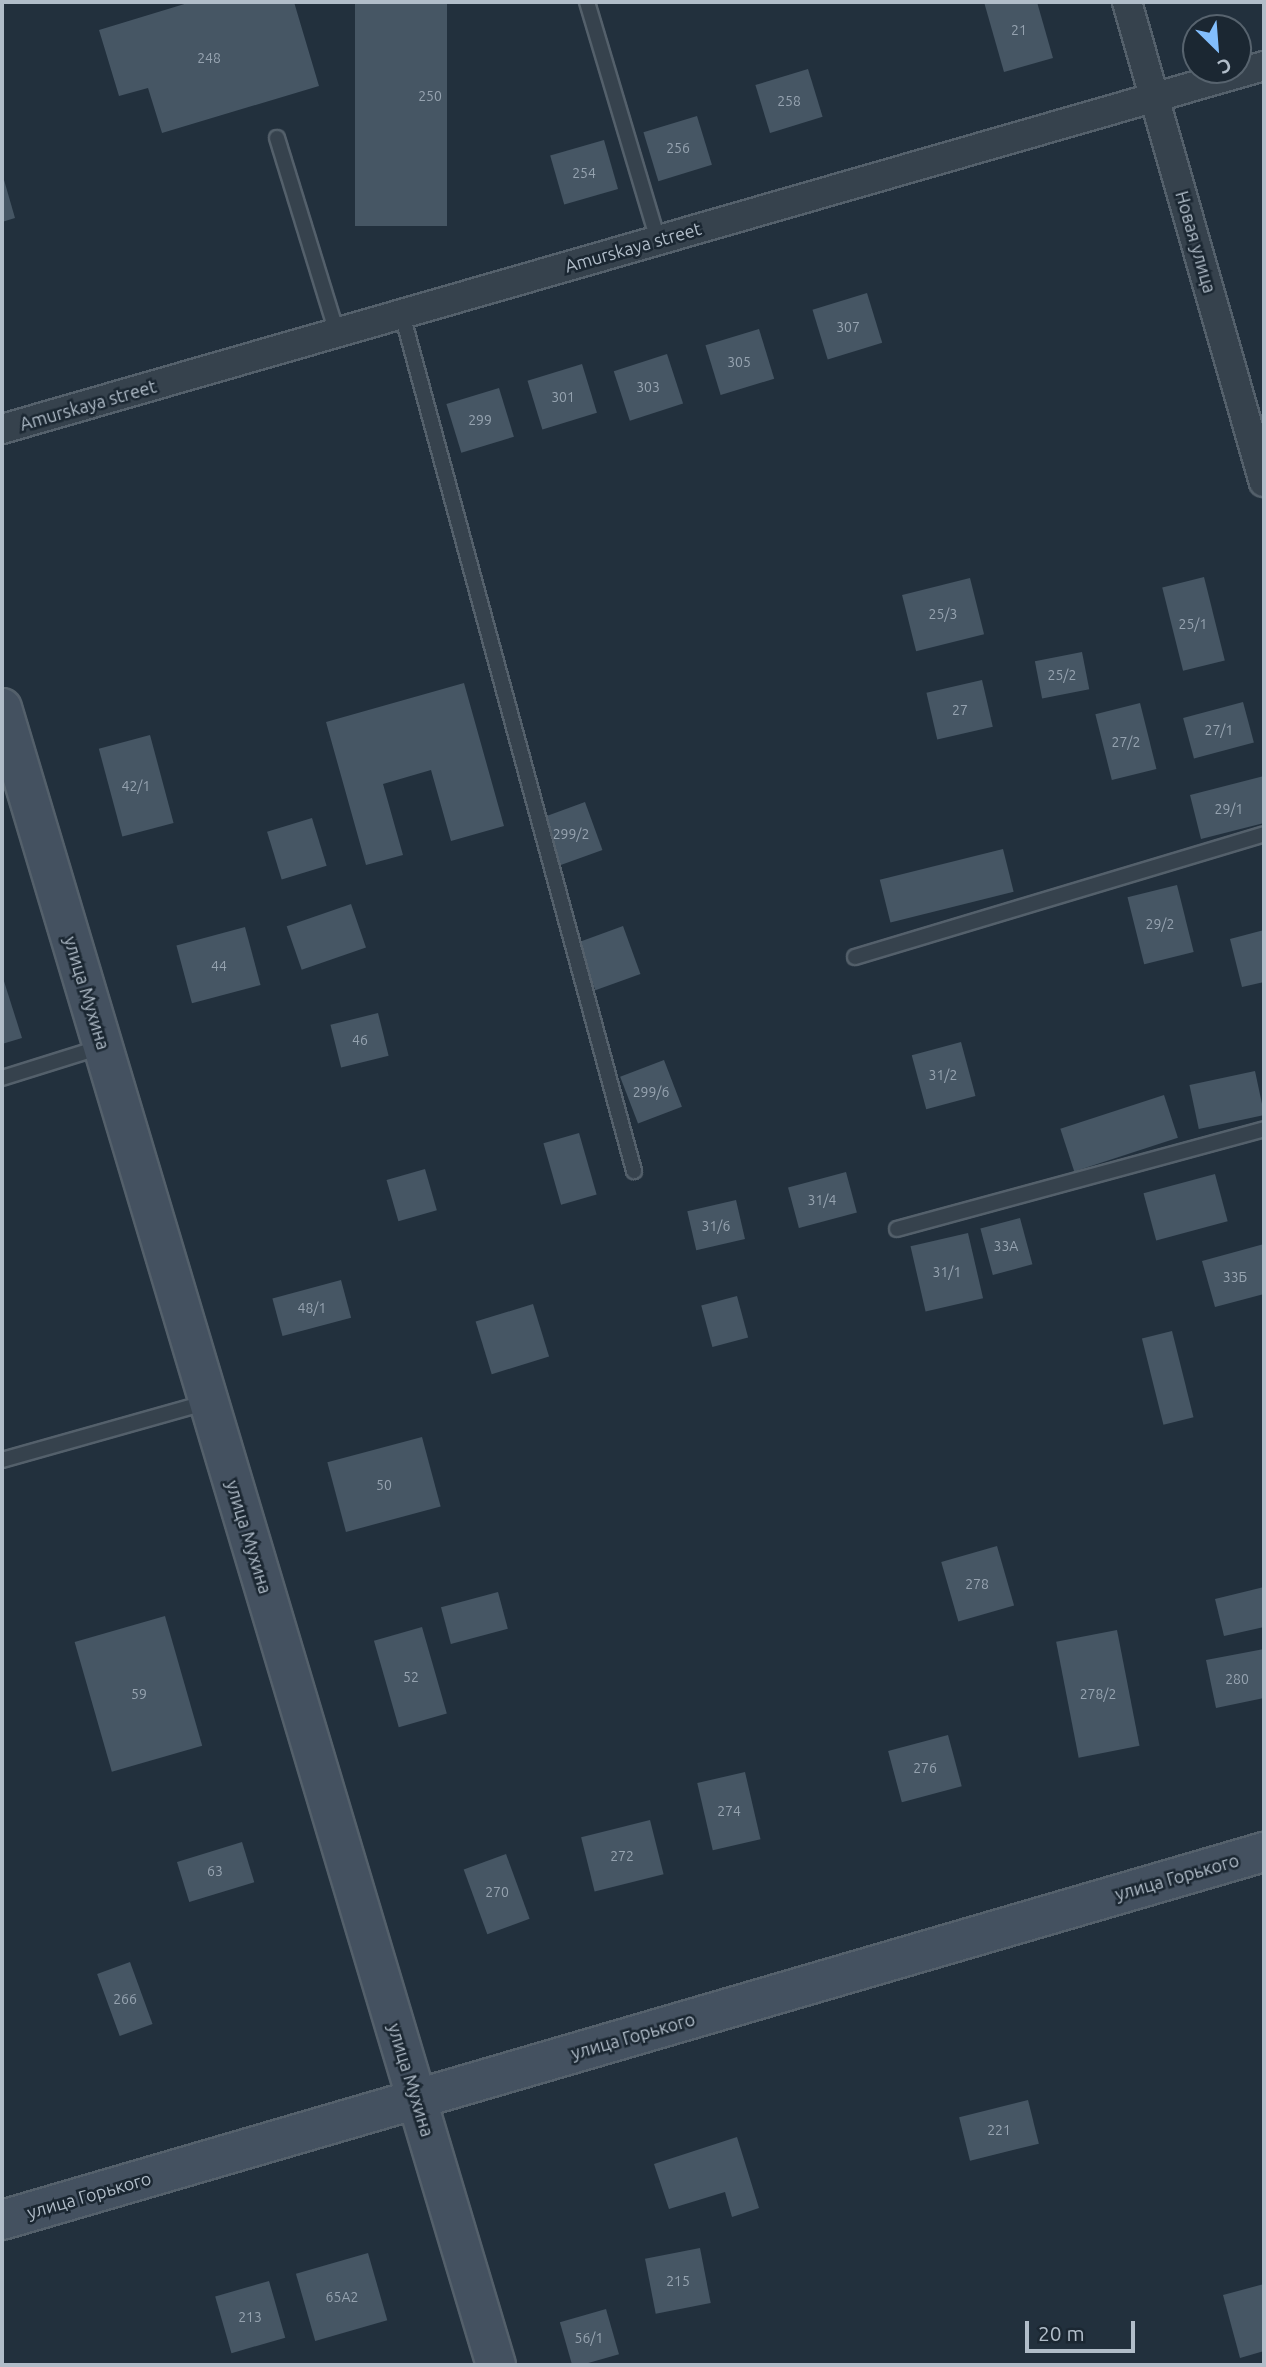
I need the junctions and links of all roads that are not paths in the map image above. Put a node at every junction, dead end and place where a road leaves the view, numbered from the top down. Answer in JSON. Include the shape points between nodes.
{"nodes":[{"id":1,"x":587,"y":2,"type":"edge"},
{"id":2,"x":1127,"y":2,"type":"edge"},
{"id":3,"x":1264,"y":66,"type":"edge"},
{"id":4,"x":1154,"y":96,"type":"junction"},
{"id":5,"x":277,"y":138,"type":"dead end"},
{"id":6,"x":658,"y":240,"type":"junction"},
{"id":7,"x":402,"y":314,"type":"junction"},
{"id":8,"x":337,"y":333,"type":"junction"},
{"id":9,"x":2,"y":429,"type":"edge"},
{"id":10,"x":1264,"y":482,"type":"edge"},
{"id":11,"x":2,"y":708,"type":"edge"},
{"id":12,"x":1264,"y":834,"type":"edge"},
{"id":13,"x":855,"y":957,"type":"dead end"},
{"id":14,"x":103,"y":1046,"type":"junction"},
{"id":15,"x":2,"y":1078,"type":"edge"},
{"id":16,"x":1264,"y":1129,"type":"edge"},
{"id":17,"x":634,"y":1171,"type":"dead end"},
{"id":18,"x":897,"y":1229,"type":"dead end"},
{"id":19,"x":209,"y":1402,"type":"junction"},
{"id":20,"x":2,"y":1460,"type":"edge"},
{"id":21,"x":1264,"y":1852,"type":"edge"},
{"id":22,"x":417,"y":2099,"type":"junction"},
{"id":23,"x":2,"y":2220,"type":"edge"},
{"id":24,"x":496,"y":2365,"type":"edge"}],
"edges":[{"from":1,"to":6,"type":"lane"},
{"from":2,"to":4,"type":"street","name":"Новая улица"},
{"from":3,"to":4,"type":"street","name":"Amurskaya street"},
{"from":4,"to":6,"type":"street","name":"Amurskaya street"},
{"from":4,"to":10,"type":"street","name":"Новая улица"},
{"from":5,"to":8,"type":"lane"},
{"from":6,"to":7,"type":"street","name":"Amurskaya street"},
{"from":7,"to":8,"type":"street","name":"Amurskaya street"},
{"from":7,"to":17,"type":"lane"},
{"from":8,"to":9,"type":"street","name":"Amurskaya street"},
{"from":11,"to":14,"type":"main road","name":"улица Мухина"},
{"from":12,"to":13,"type":"lane"},
{"from":14,"to":15,"type":"lane"},
{"from":14,"to":19,"type":"main road","name":"улица Мухина"},
{"from":16,"to":18,"type":"lane"},
{"from":19,"to":20,"type":"lane"},
{"from":19,"to":22,"type":"main road","name":"улица Мухина"},
{"from":21,"to":22,"type":"main road","name":"улица Горького"},
{"from":22,"to":23,"type":"main road","name":"улица Горького"},
{"from":22,"to":24,"type":"main road","name":"улица Мухина"}]}
